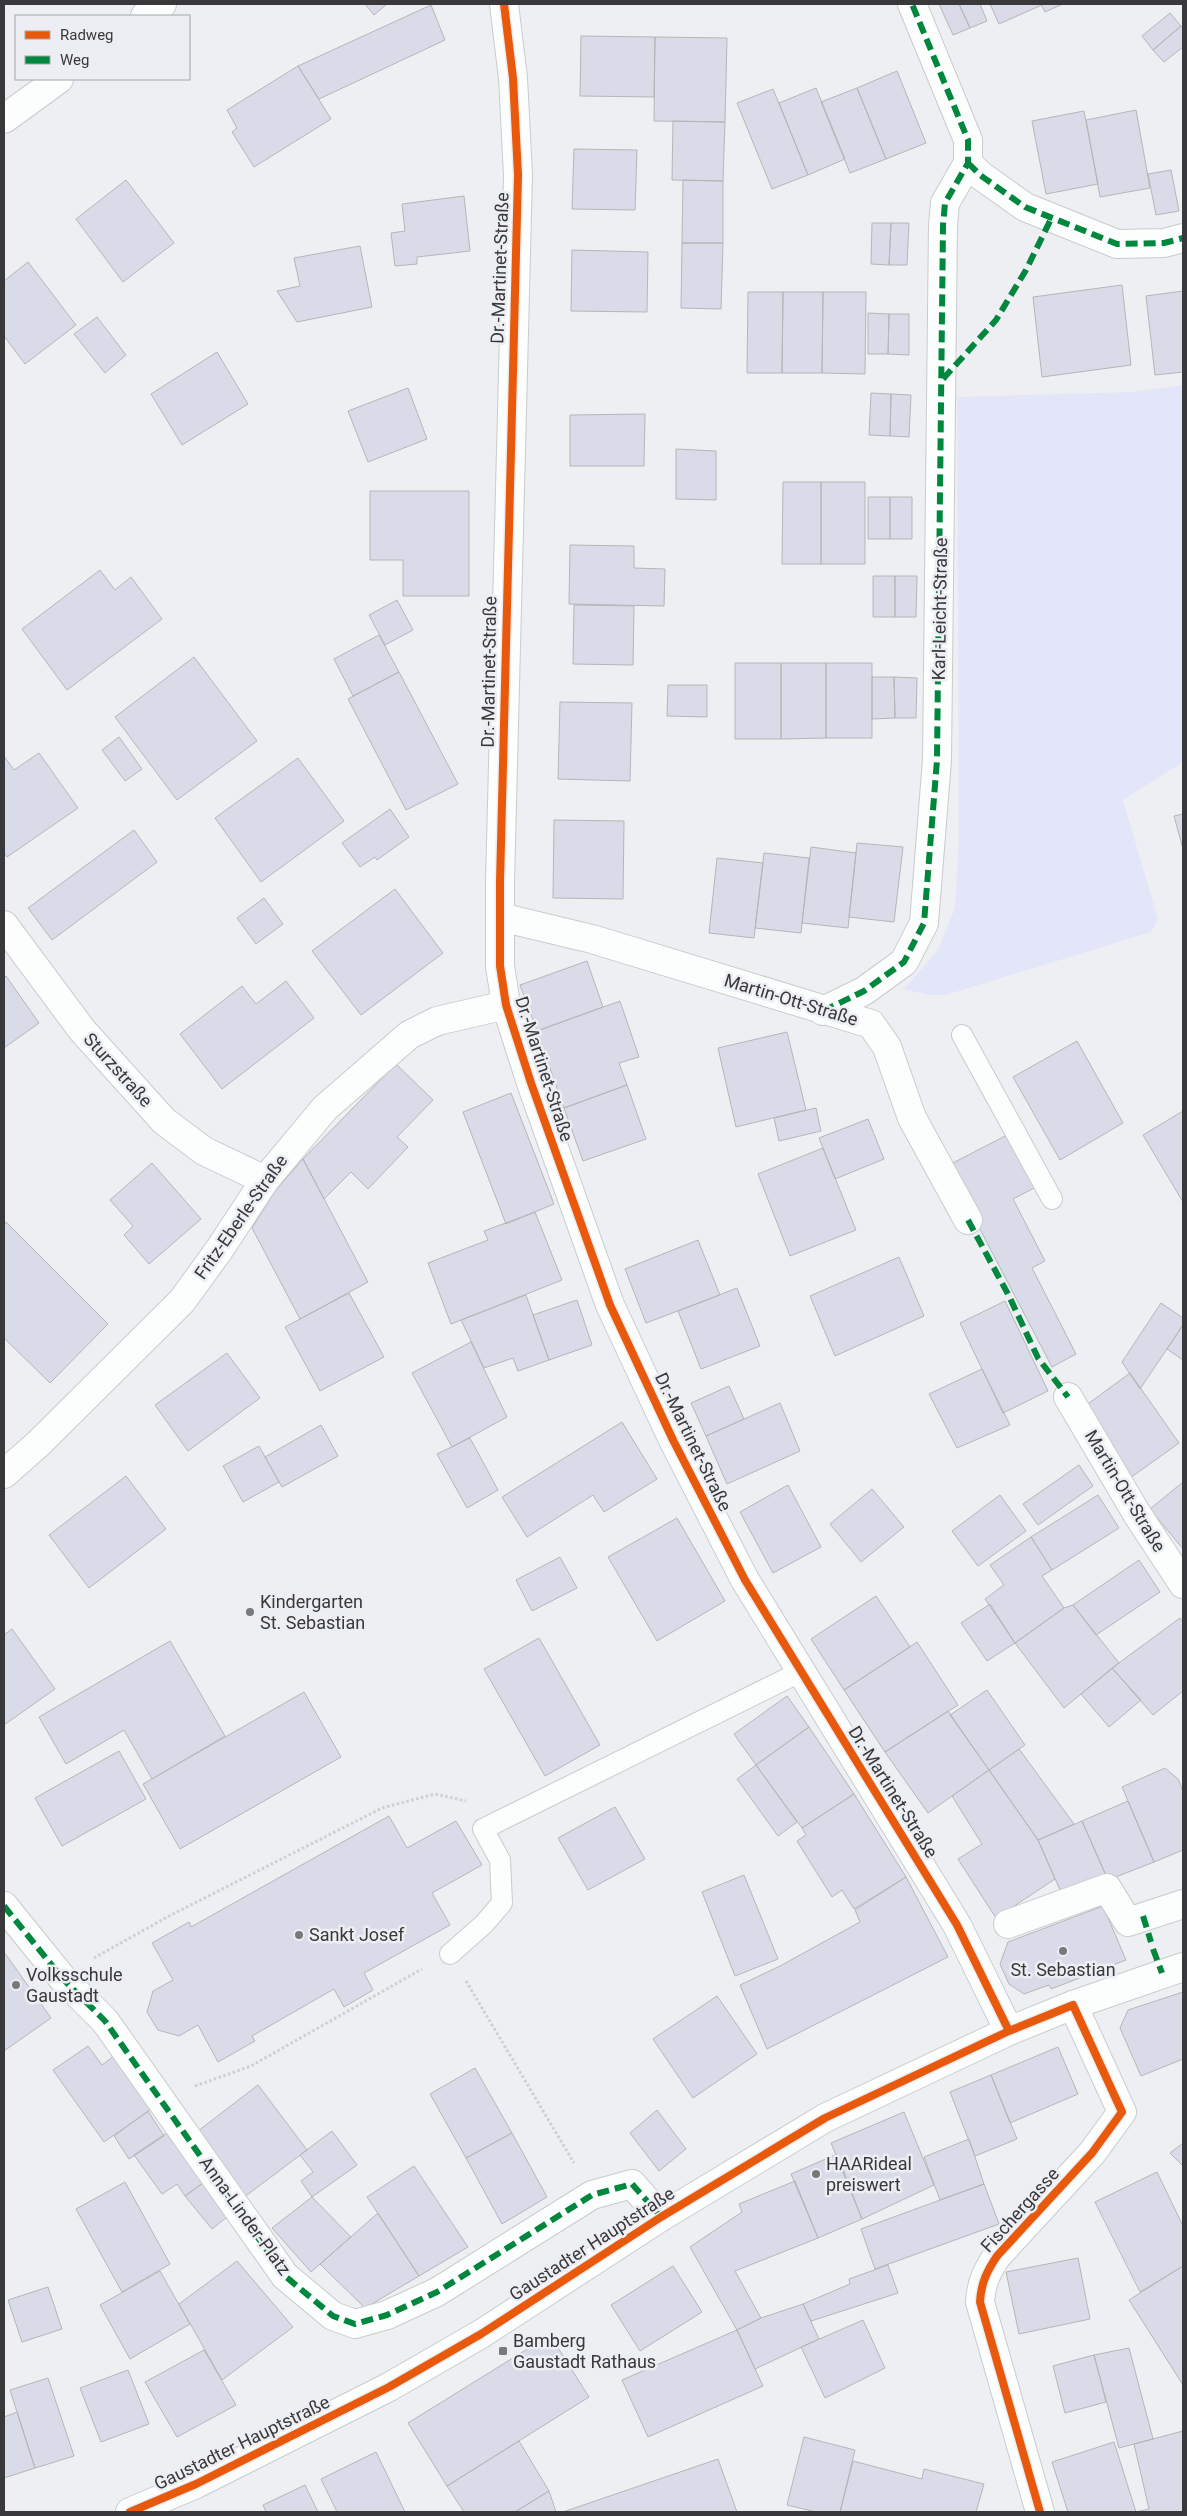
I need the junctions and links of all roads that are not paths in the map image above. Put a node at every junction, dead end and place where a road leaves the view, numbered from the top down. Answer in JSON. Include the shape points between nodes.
{"nodes":[{"id":1,"x":162,"y":4,"type":"edge"},
{"id":2,"x":504,"y":4,"type":"edge"},
{"id":3,"x":912,"y":4,"type":"edge"},
{"id":4,"x":146,"y":15,"type":"edge"},
{"id":5,"x":58,"y":80,"type":"edge"},
{"id":6,"x":4,"y":119,"type":"edge"},
{"id":7,"x":968,"y":163,"type":"junction"},
{"id":8,"x":1183,"y":238,"type":"edge"},
{"id":9,"x":500,"y":917,"type":"junction"},
{"id":10,"x":4,"y":925,"type":"edge"},
{"id":11,"x":506,"y":1005,"type":"junction"},
{"id":12,"x":824,"y":1011,"type":"junction"},
{"id":13,"x":962,"y":1035,"type":"dead end"},
{"id":14,"x":265,"y":1180,"type":"junction"},
{"id":15,"x":1052,"y":1200,"type":"dead end"},
{"id":16,"x":968,"y":1220,"type":"dead end"},
{"id":17,"x":1068,"y":1396,"type":"dead end"},
{"id":18,"x":4,"y":1474,"type":"edge"},
{"id":19,"x":1183,"y":1584,"type":"edge"},
{"id":20,"x":800,"y":1672,"type":"junction"},
{"id":21,"x":1183,"y":1904,"type":"edge"},
{"id":22,"x":4,"y":1906,"type":"edge"},
{"id":23,"x":1008,"y":1924,"type":"dead end"},
{"id":24,"x":450,"y":1954,"type":"road end"},
{"id":25,"x":1183,"y":1967,"type":"edge"},
{"id":26,"x":1074,"y":2005,"type":"junction"},
{"id":27,"x":1009,"y":2031,"type":"junction"},
{"id":28,"x":661,"y":2217,"type":"junction"},
{"id":29,"x":130,"y":2512,"type":"edge"},
{"id":30,"x":1040,"y":2512,"type":"edge"}],
"edges":[{"from":1,"to":4,"type":"street"},
{"from":2,"to":9,"type":"street","name":"Dr.-Martinet-Straße","via":[[513,78],[518,175]]},
{"from":3,"to":7,"type":"street","via":[[968,140]]},
{"from":5,"to":6,"type":"street"},
{"from":7,"to":8,"type":"street","via":[[1025,207],[1117,244],[1164,243]]},
{"from":7,"to":12,"type":"street","name":"Karl-Leicht-Straße","via":[[945,203],[943,224],[938,760],[924,923],[904,962],[864,991]]},
{"from":9,"to":11,"type":"street","name":"Dr.-Martinet-Straße","via":[[500,966]]},
{"from":9,"to":12,"type":"street","name":"Martin-Ott-Straße","via":[[592,939]]},
{"from":10,"to":14,"type":"street","name":"Sturzstraße","via":[[82,1030],[164,1121],[204,1151]]},
{"from":11,"to":14,"type":"street","name":"Fritz-Eberle-Straße","via":[[437,1020],[409,1035],[325,1108]]},
{"from":11,"to":20,"type":"street","name":"Dr.-Martinet-Straße","via":[[610,1305],[673,1440],[745,1580]]},
{"from":12,"to":16,"type":"street","name":"Martin-Ott-Straße","via":[[871,1024],[887,1047],[912,1118]]},
{"from":13,"to":15,"type":"lane"},
{"from":14,"to":18,"type":"street","name":"Fritz-Eberle-Straße","via":[[182,1301]]},
{"from":17,"to":19,"type":"street","name":"Martin-Ott-Straße","via":[[1137,1514]]},
{"from":20,"to":24,"type":"lane","via":[[483,1829],[500,1860],[502,1903]]},
{"from":20,"to":27,"type":"street","name":"Dr.-Martinet-Straße","via":[[957,1925]]},
{"from":21,"to":23,"type":"street","via":[[1128,1922],[1107,1888]]},
{"from":22,"to":28,"type":"street","name":"Anna-Linder-Platz","via":[[64,1979],[105,2022],[285,2276],[333,2316],[355,2324],[387,2315],[437,2292],[592,2195],[632,2184]]},
{"from":25,"to":26,"type":"street","name":"Gaustadter Hauptstraße"},
{"from":26,"to":27,"type":"street","name":"Gaustadter Hauptstraße"},
{"from":26,"to":30,"type":"street","name":"Fischergasse","via":[[1122,2112],[1092,2153],[991,2264],[980,2288],[980,2302]]},
{"from":27,"to":28,"type":"street","name":"Gaustadter Hauptstraße","via":[[825,2118]]},
{"from":28,"to":29,"type":"street","name":"Gaustadter Hauptstraße","via":[[481,2334],[388,2387],[196,2484]]}]}
